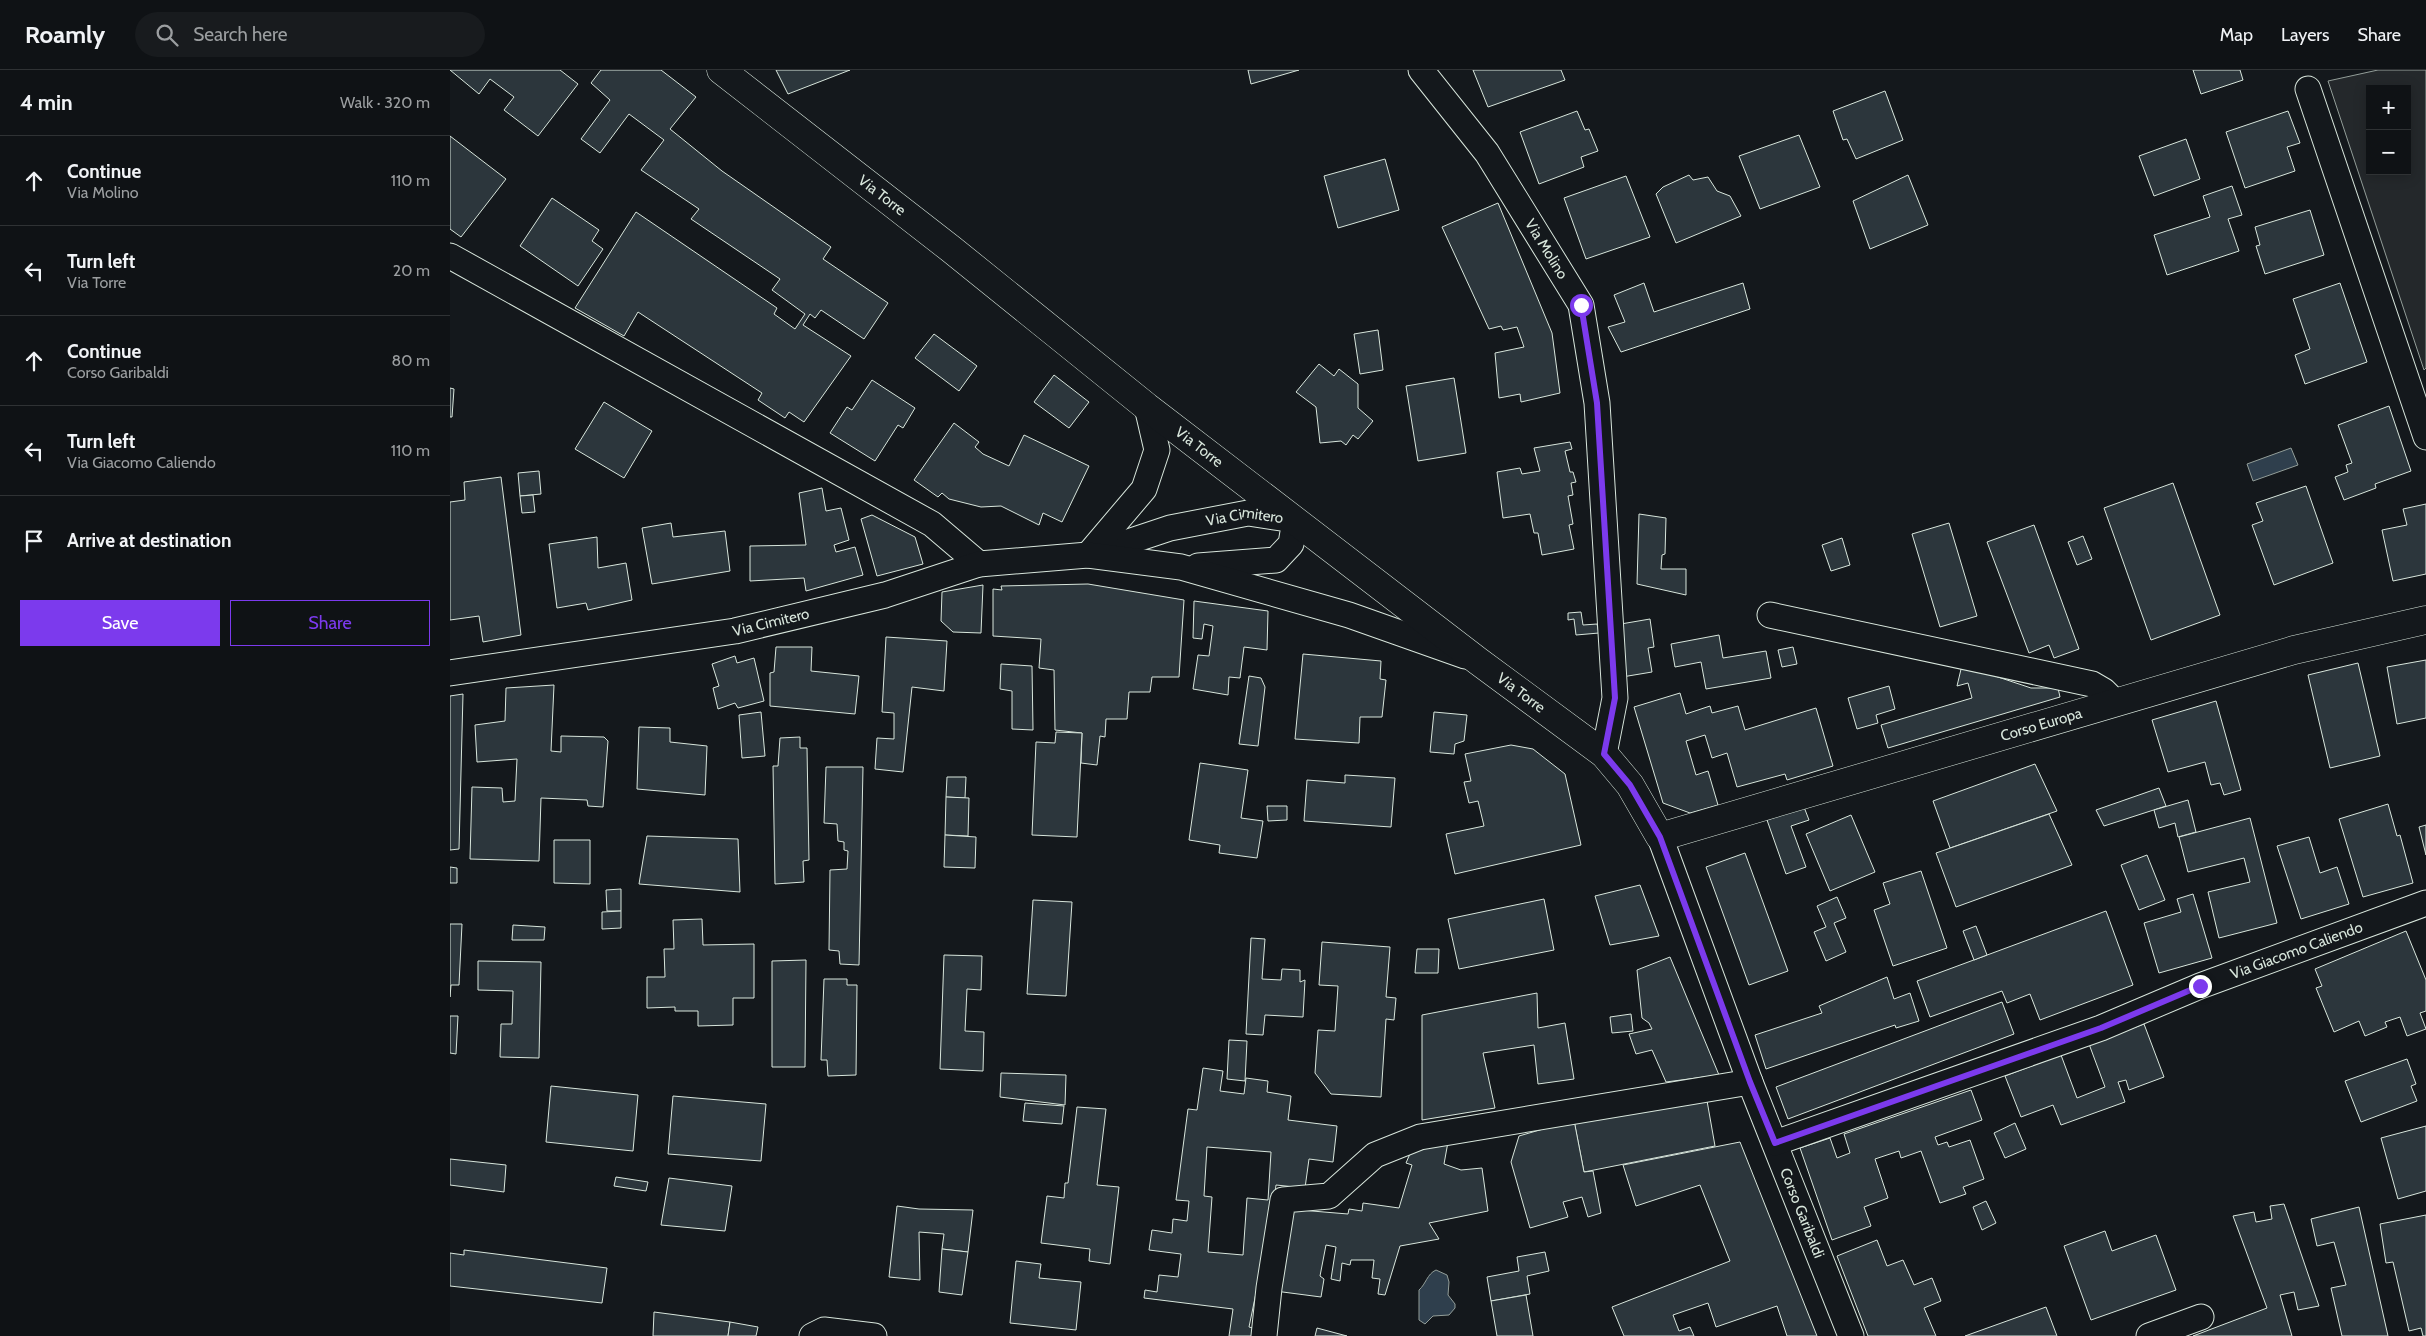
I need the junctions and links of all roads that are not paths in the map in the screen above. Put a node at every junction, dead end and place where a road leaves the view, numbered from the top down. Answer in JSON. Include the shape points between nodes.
{"nodes":[{"id":1,"x":721,"y":70,"type":"edge"},
{"id":2,"x":1421,"y":70,"type":"edge"},
{"id":3,"x":2308,"y":88,"type":"dead end"},
{"id":4,"x":450,"y":256,"type":"edge"},
{"id":5,"x":1147,"y":407,"type":"junction"},
{"id":6,"x":2426,"y":437,"type":"edge"},
{"id":7,"x":1294,"y":520,"type":"junction"},
{"id":8,"x":1088,"y":555,"type":"junction"},
{"id":9,"x":979,"y":564,"type":"junction"},
{"id":10,"x":1181,"y":567,"type":"junction"},
{"id":11,"x":1770,"y":615,"type":"dead end"},
{"id":12,"x":2426,"y":620,"type":"edge"},
{"id":13,"x":1478,"y":661,"type":"junction"},
{"id":14,"x":450,"y":673,"type":"edge"},
{"id":15,"x":2115,"y":702,"type":"junction"},
{"id":16,"x":1604,"y":754,"type":"junction"},
{"id":17,"x":1660,"y":837,"type":"junction"},
{"id":18,"x":2426,"y":903,"type":"edge"},
{"id":19,"x":1750,"y":1082,"type":"junction"},
{"id":20,"x":1775,"y":1143,"type":"junction"},
{"id":21,"x":2201,"y":1317,"type":"dead end"},
{"id":22,"x":812,"y":1336,"type":"edge"},
{"id":23,"x":874,"y":1336,"type":"edge"},
{"id":24,"x":1264,"y":1336,"type":"edge"},
{"id":25,"x":1851,"y":1336,"type":"edge"},
{"id":26,"x":2149,"y":1336,"type":"edge"}],
"edges":[{"from":1,"to":5,"type":"main road","name":"Via Torre"},
{"from":2,"to":16,"type":"street","name":"Via Molino","via":[[1487,153],[1581,305],[1597,403],[1615,698]]},
{"from":3,"to":6,"type":"street"},
{"from":4,"to":9,"type":"street","via":[[932,524]]},
{"from":5,"to":7,"type":"main road","name":"Via Torre"},
{"from":5,"to":8,"type":"street","via":[[1157,450],[1144,489]]},
{"from":7,"to":8,"type":"street","name":"Via Cimitero","via":[[1248,513],[1170,528]]},
{"from":7,"to":10,"type":"street","name":"Via Cimitero","via":[[1291,544],[1276,560]]},
{"from":7,"to":13,"type":"main road","name":"Via Torre"},
{"from":8,"to":9,"type":"street","name":"Via Cimitero"},
{"from":8,"to":10,"type":"street","name":"Via Cimitero"},
{"from":9,"to":14,"type":"street","name":"Via Cimitero","via":[[884,595],[735,631]]},
{"from":10,"to":13,"type":"street","name":"Via Cimitero","via":[[1350,615]]},
{"from":11,"to":15,"type":"street","via":[[2092,684]]},
{"from":12,"to":15,"type":"main road","name":"Corso Europa","via":[[2294,650]]},
{"from":13,"to":16,"type":"main road","name":"Via Torre"},
{"from":15,"to":17,"type":"main road","name":"Corso Europa"},
{"from":16,"to":17,"type":"main road","name":"Via Torre","via":[[1630,785]]},
{"from":17,"to":19,"type":"street","name":"Corso Garibaldi"},
{"from":18,"to":20,"type":"street","name":"Via Giacomo Caliendo","via":[[2200,986],[2101,1028]]},
{"from":19,"to":20,"type":"street","name":"Corso Garibaldi"},
{"from":19,"to":24,"type":"street","via":[[1420,1137],[1375,1155],[1329,1196],[1283,1200],[1268,1288]]},
{"from":20,"to":25,"type":"street","name":"Corso Garibaldi"},
{"from":21,"to":26,"type":"street"},
{"from":22,"to":23,"type":"street","via":[[824,1330]]}]}
